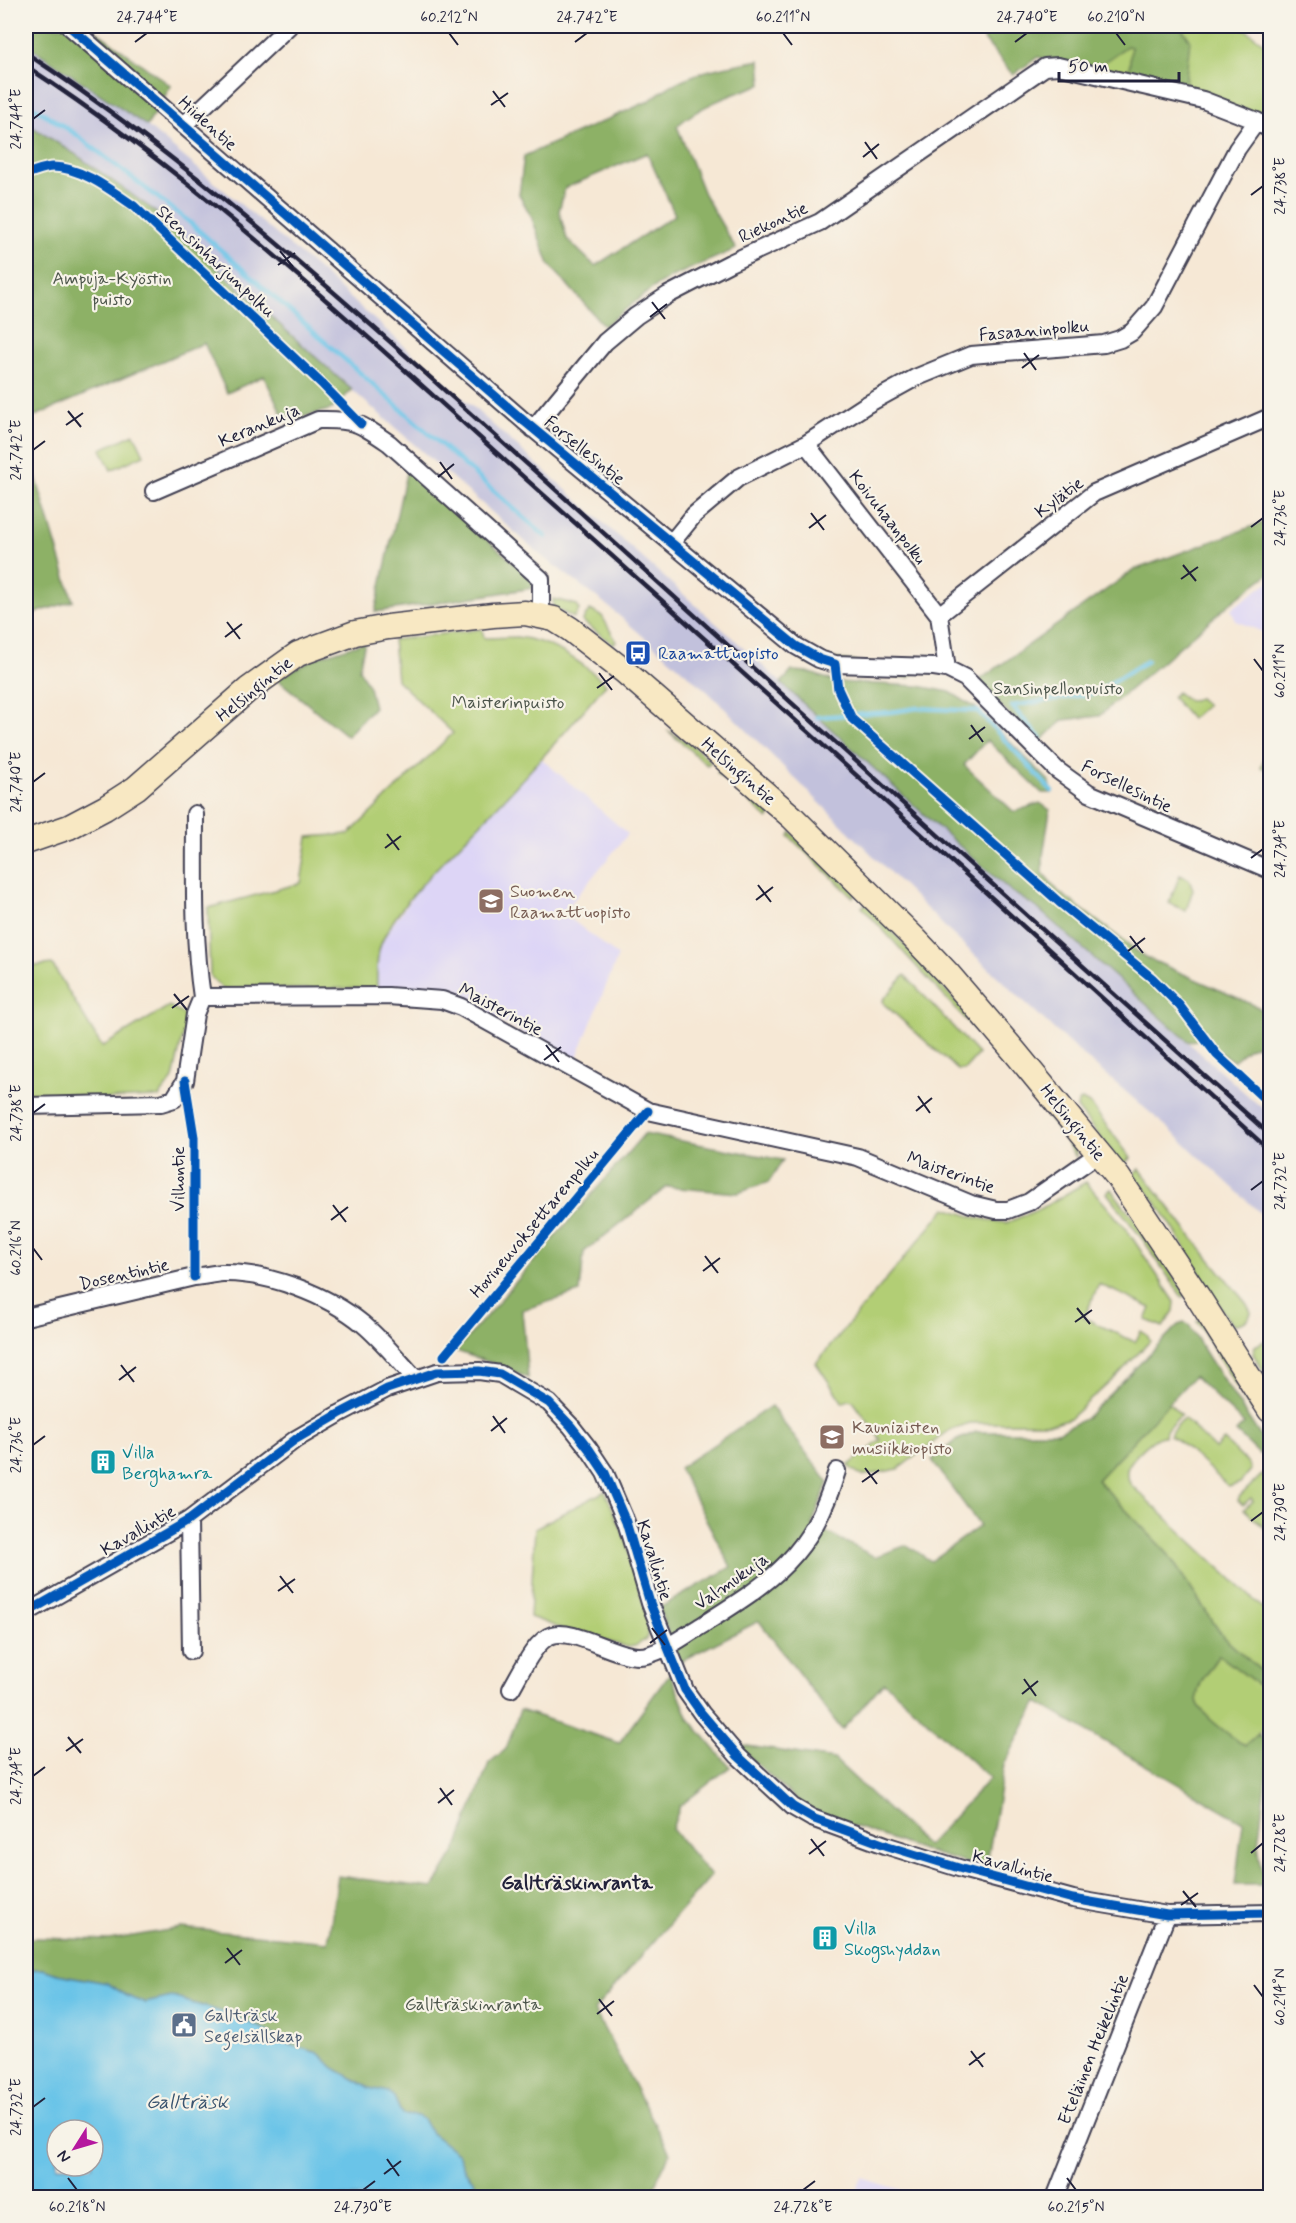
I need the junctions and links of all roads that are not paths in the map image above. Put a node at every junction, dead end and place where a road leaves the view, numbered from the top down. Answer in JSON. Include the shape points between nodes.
{"nodes":[{"id":1,"x":69,"y":26,"type":"edge"},
{"id":2,"x":289,"y":26,"type":"edge"},
{"id":3,"x":185,"y":124,"type":"junction"},
{"id":4,"x":1264,"y":126,"type":"edge"},
{"id":5,"x":323,"y":248,"type":"joint"},
{"id":6,"x":1270,"y":417,"type":"edge"},
{"id":7,"x":533,"y":429,"type":"junction"},
{"id":8,"x":806,"y":444,"type":"junction"},
{"id":9,"x":154,"y":491,"type":"dead end"},
{"id":10,"x":672,"y":542,"type":"junction"},
{"id":11,"x":541,"y":615,"type":"junction"},
{"id":12,"x":939,"y":615,"type":"junction"},
{"id":13,"x":947,"y":669,"type":"junction"},
{"id":14,"x":195,"y":814,"type":"dead end"},
{"id":15,"x":26,"y":842,"type":"edge"},
{"id":16,"x":1270,"y":870,"type":"edge"},
{"id":17,"x":202,"y":997,"type":"junction"},
{"id":18,"x":26,"y":1106,"type":"edge"},
{"id":19,"x":1098,"y":1154,"type":"junction"},
{"id":20,"x":26,"y":1317,"type":"edge"},
{"id":21,"x":415,"y":1378,"type":"junction"},
{"id":22,"x":1270,"y":1410,"type":"edge"},
{"id":23,"x":837,"y":1471,"type":"dead end"},
{"id":24,"x":189,"y":1520,"type":"junction"},
{"id":25,"x":26,"y":1614,"type":"edge"},
{"id":26,"x":667,"y":1647,"type":"junction"},
{"id":27,"x":191,"y":1651,"type":"dead end"},
{"id":28,"x":511,"y":1689,"type":"dead end"},
{"id":29,"x":1270,"y":1913,"type":"edge"},
{"id":30,"x":1167,"y":1915,"type":"junction"},
{"id":31,"x":1055,"y":2198,"type":"edge"}],
"edges":[{"from":1,"to":3,"type":"street","name":"Hiidentie"},
{"from":2,"to":3,"type":"street"},
{"from":3,"to":5,"type":"street","name":"Hiidentie"},
{"from":4,"to":7,"type":"street","name":"Riekontie","via":[[1203,100],[1058,66],[1045,67],[820,222],[730,263],[636,316],[605,342]]},
{"from":4,"to":8,"type":"street","name":"Fasaaninpolku","via":[[1237,149],[1154,307],[1132,332],[1104,344],[971,355],[912,380]]},
{"from":5,"to":7,"type":"street","name":"Forsellesintie"},
{"from":6,"to":12,"type":"street","name":"Kylätie","via":[[1094,493]]},
{"from":7,"to":10,"type":"street","name":"Forsellesintie"},
{"from":8,"to":10,"type":"street","name":"Fasaaninpolku","via":[[738,478],[694,515]]},
{"from":8,"to":12,"type":"street","name":"Koivuhaanpolku"},
{"from":9,"to":11,"type":"street","name":"Kerankuja","via":[[318,420],[341,419],[361,424],[388,443],[541,579]]},
{"from":10,"to":13,"type":"street","name":"Forsellesintie","via":[[796,646],[819,659],[835,664]]},
{"from":11,"to":15,"type":"main road","name":"Helsingintie","via":[[493,615],[388,627],[355,633],[298,654],[249,689],[136,788],[69,827]]},
{"from":11,"to":19,"type":"main road","name":"Helsingintie","via":[[570,629],[624,671],[806,830],[949,975]]},
{"from":12,"to":13,"type":"street"},
{"from":13,"to":16,"type":"street","name":"Forsellesintie","via":[[965,678],[1056,770],[1089,793]]},
{"from":14,"to":17,"type":"street","via":[[195,899]]},
{"from":17,"to":18,"type":"street","via":[[195,1014],[185,1082],[174,1099],[161,1103]]},
{"from":17,"to":19,"type":"street","name":"Maisterintie","via":[[388,996],[442,1000],[461,1006],[648,1111],[858,1157],[971,1204],[996,1210],[1029,1202]]},
{"from":19,"to":22,"type":"main road","name":"Helsingintie","via":[[1152,1227]]},
{"from":20,"to":21,"type":"street","name":"Dosentintie","via":[[194,1278],[246,1275],[312,1293],[340,1308],[363,1324]]},
{"from":21,"to":24,"type":"street","name":"Kavallintie","via":[[296,1439]]},
{"from":21,"to":26,"type":"street","name":"Kavallintie","via":[[457,1370],[500,1374],[549,1403],[571,1426],[610,1483]]},
{"from":23,"to":26,"type":"street","name":"Valmukuja","via":[[815,1528],[776,1576]]},
{"from":24,"to":25,"type":"street","name":"Kavallintie"},
{"from":24,"to":27,"type":"street"},
{"from":26,"to":28,"type":"street","name":"Valmukuja","via":[[640,1656],[565,1634],[550,1635],[535,1648]]},
{"from":26,"to":30,"type":"street","name":"Kavallintie","via":[[685,1690],[715,1730],[768,1786],[812,1818],[962,1869],[1073,1899]]},
{"from":29,"to":30,"type":"street","name":"Kavallintie"},
{"from":30,"to":31,"type":"street","name":"Eteläinen Heikelintie"}]}
